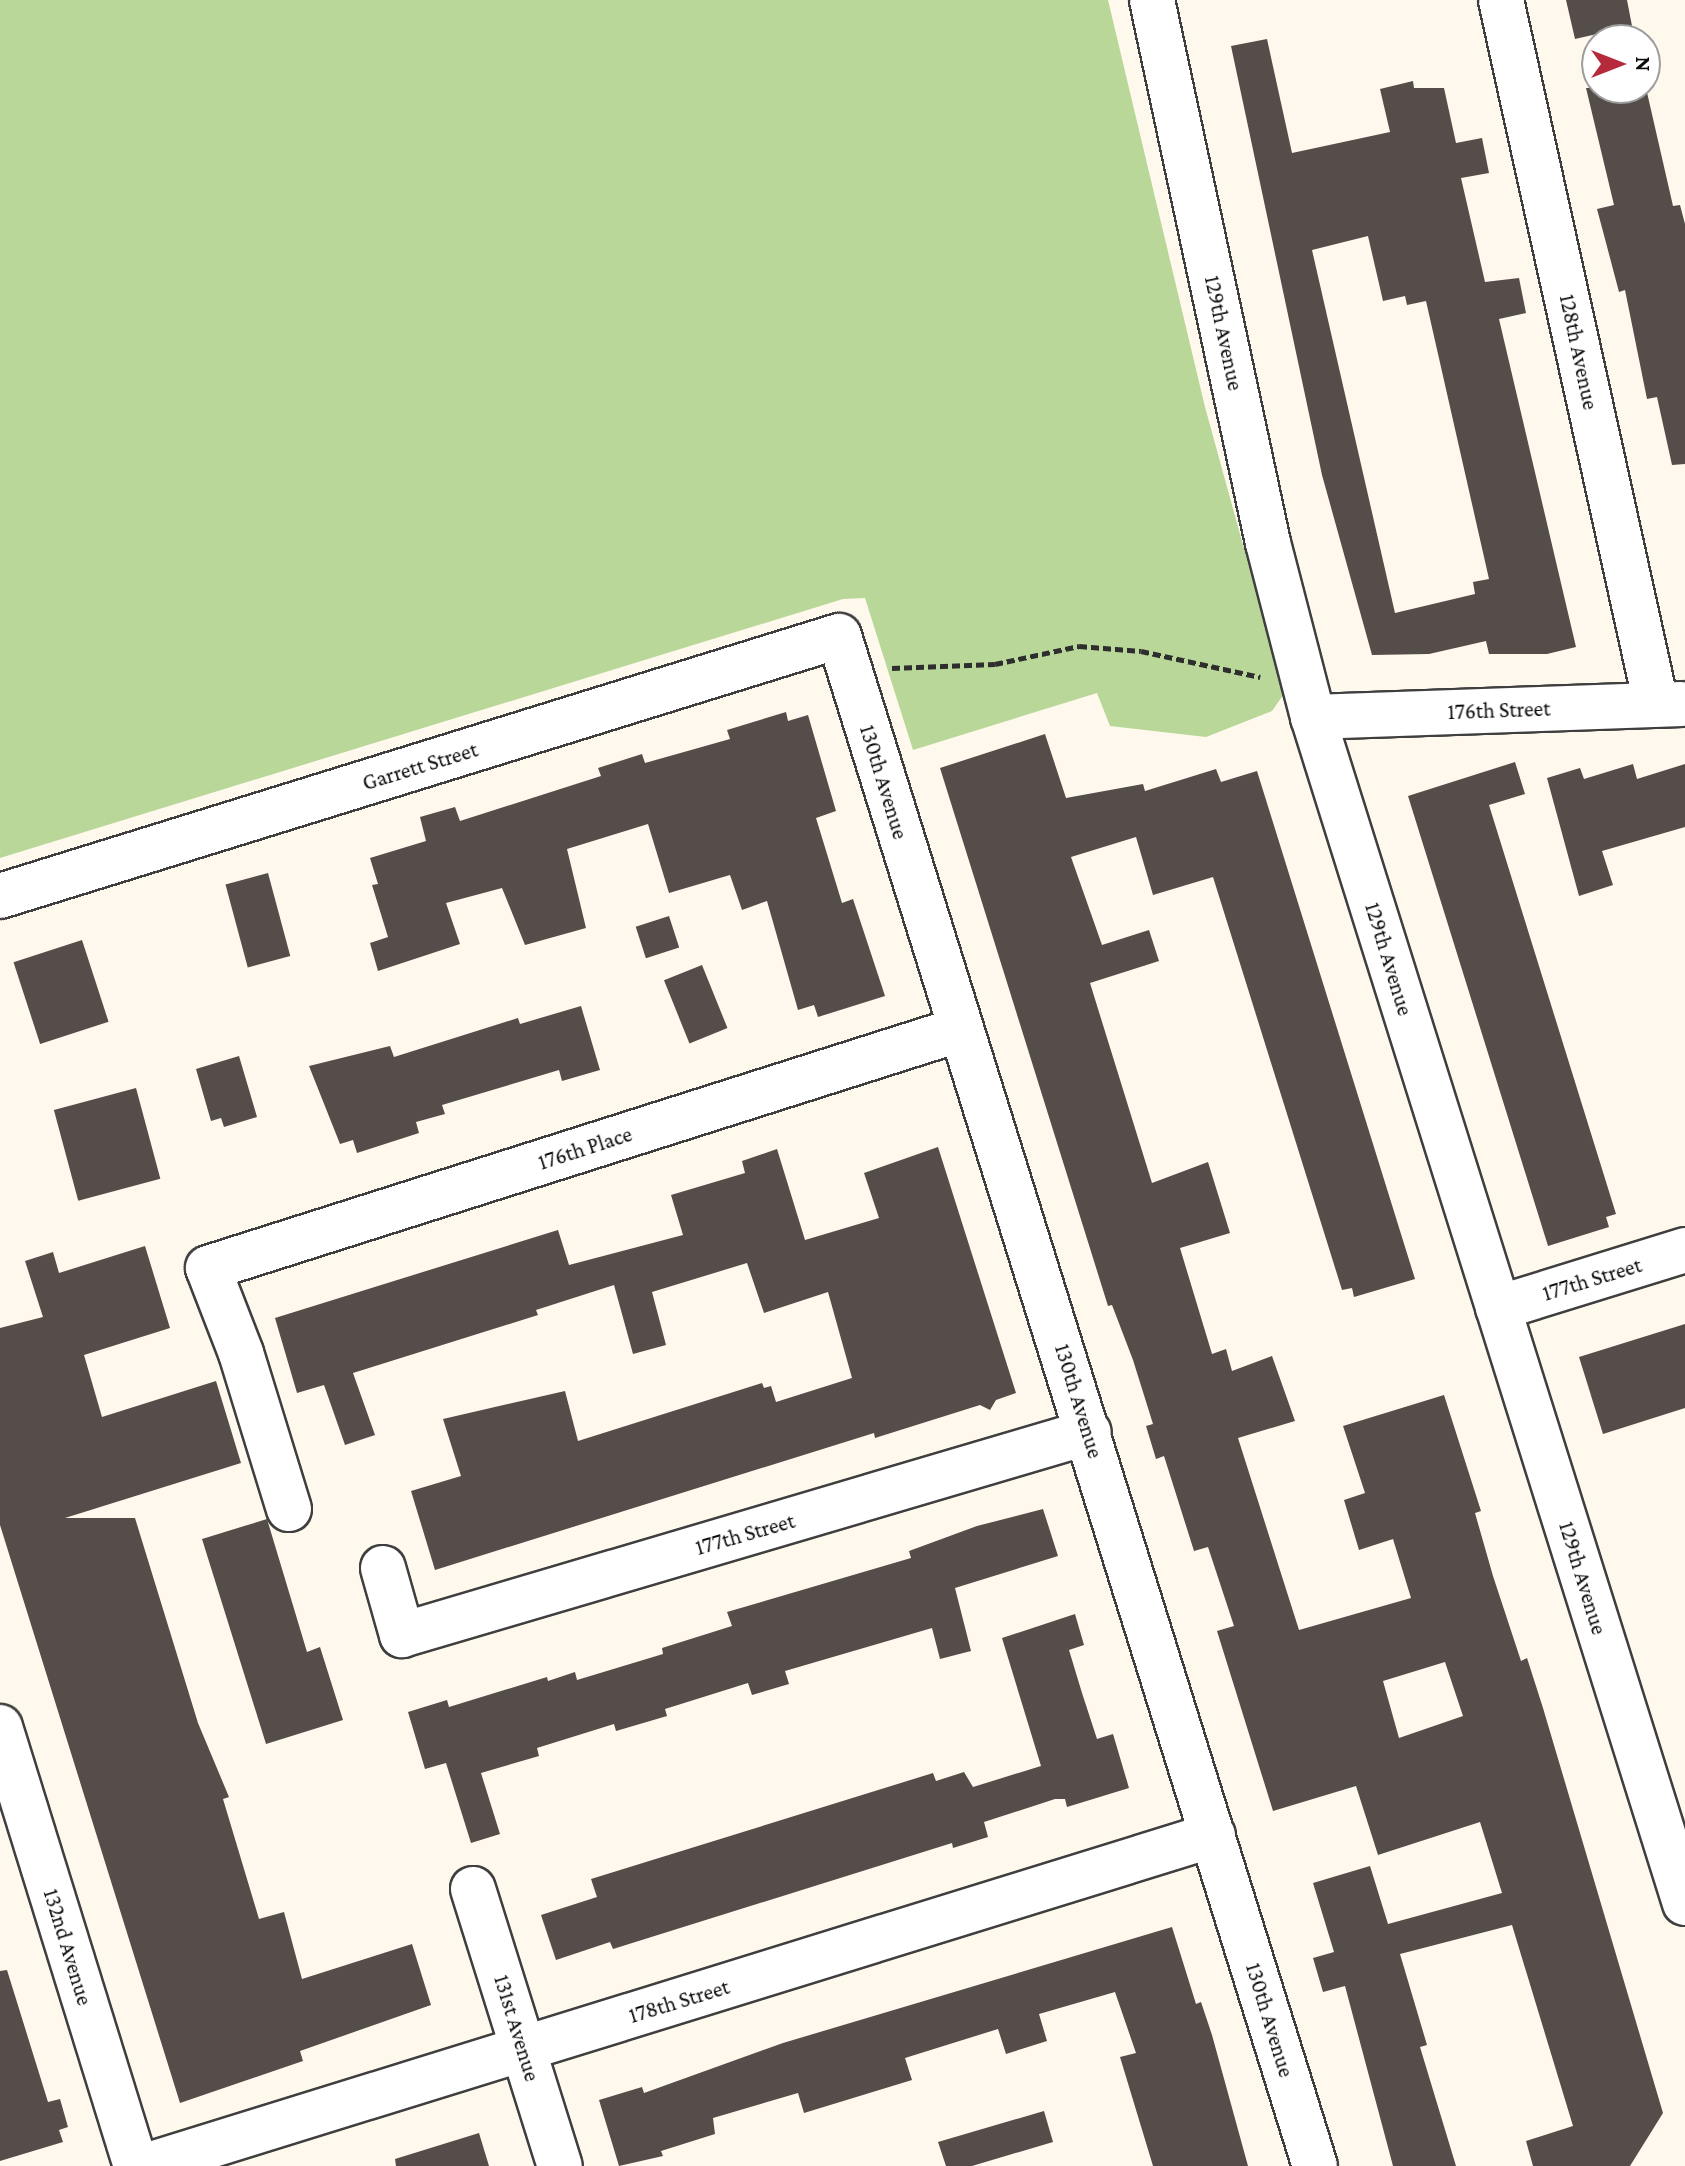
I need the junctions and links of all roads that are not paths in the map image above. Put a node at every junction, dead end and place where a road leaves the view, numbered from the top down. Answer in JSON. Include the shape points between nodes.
{"nodes":[{"id":1,"x":1152,"y":0,"type":"edge"},
{"id":2,"x":1501,"y":0,"type":"edge"},
{"id":3,"x":839,"y":636,"type":"joint"},
{"id":4,"x":1670,"y":704,"type":"edge"},
{"id":5,"x":1313,"y":717,"type":"junction"},
{"id":6,"x":0,"y":896,"type":"edge"},
{"id":7,"x":961,"y":1029,"type":"junction"},
{"id":8,"x":1685,"y":1250,"type":"edge"},
{"id":9,"x":1498,"y":1308,"type":"junction"},
{"id":10,"x":1089,"y":1432,"type":"junction"},
{"id":11,"x":289,"y":1509,"type":"dead end"},
{"id":12,"x":383,"y":1568,"type":"dead end"},
{"id":13,"x":0,"y":1727,"type":"edge"},
{"id":14,"x":1213,"y":1835,"type":"junction"},
{"id":15,"x":473,"y":1889,"type":"dead end"},
{"id":16,"x":1685,"y":1903,"type":"edge"},
{"id":17,"x":523,"y":2049,"type":"junction"},
{"id":18,"x":136,"y":2166,"type":"edge"},
{"id":19,"x":145,"y":2166,"type":"edge"},
{"id":20,"x":560,"y":2166,"type":"edge"},
{"id":21,"x":1315,"y":2166,"type":"edge"}],
"edges":[{"from":1,"to":5,"type":"street","name":"129th Avenue","via":[[1268,543]]},
{"from":2,"to":4,"type":"street","name":"128th Avenue"},
{"from":3,"to":6,"type":"street","name":"Garrett Street"},
{"from":3,"to":7,"type":"street","name":"130th Avenue"},
{"from":4,"to":5,"type":"street","name":"176th Street"},
{"from":5,"to":9,"type":"street","name":"129th Avenue"},
{"from":7,"to":10,"type":"street","name":"130th Avenue"},
{"from":7,"to":11,"type":"street","name":"176th Place","via":[[208,1268],[241,1353]]},
{"from":8,"to":9,"type":"street","name":"177th Street"},
{"from":9,"to":16,"type":"street","name":"129th Avenue"},
{"from":10,"to":12,"type":"street","name":"177th Street","via":[[402,1635]]},
{"from":10,"to":14,"type":"street","name":"130th Avenue"},
{"from":13,"to":18,"type":"street","name":"132nd Avenue"},
{"from":14,"to":17,"type":"street","name":"178th Street"},
{"from":14,"to":21,"type":"street","name":"130th Avenue"},
{"from":15,"to":17,"type":"street","name":"131st Avenue"},
{"from":17,"to":19,"type":"street","name":"178th Street"},
{"from":17,"to":20,"type":"street","name":"131st Avenue"}]}
